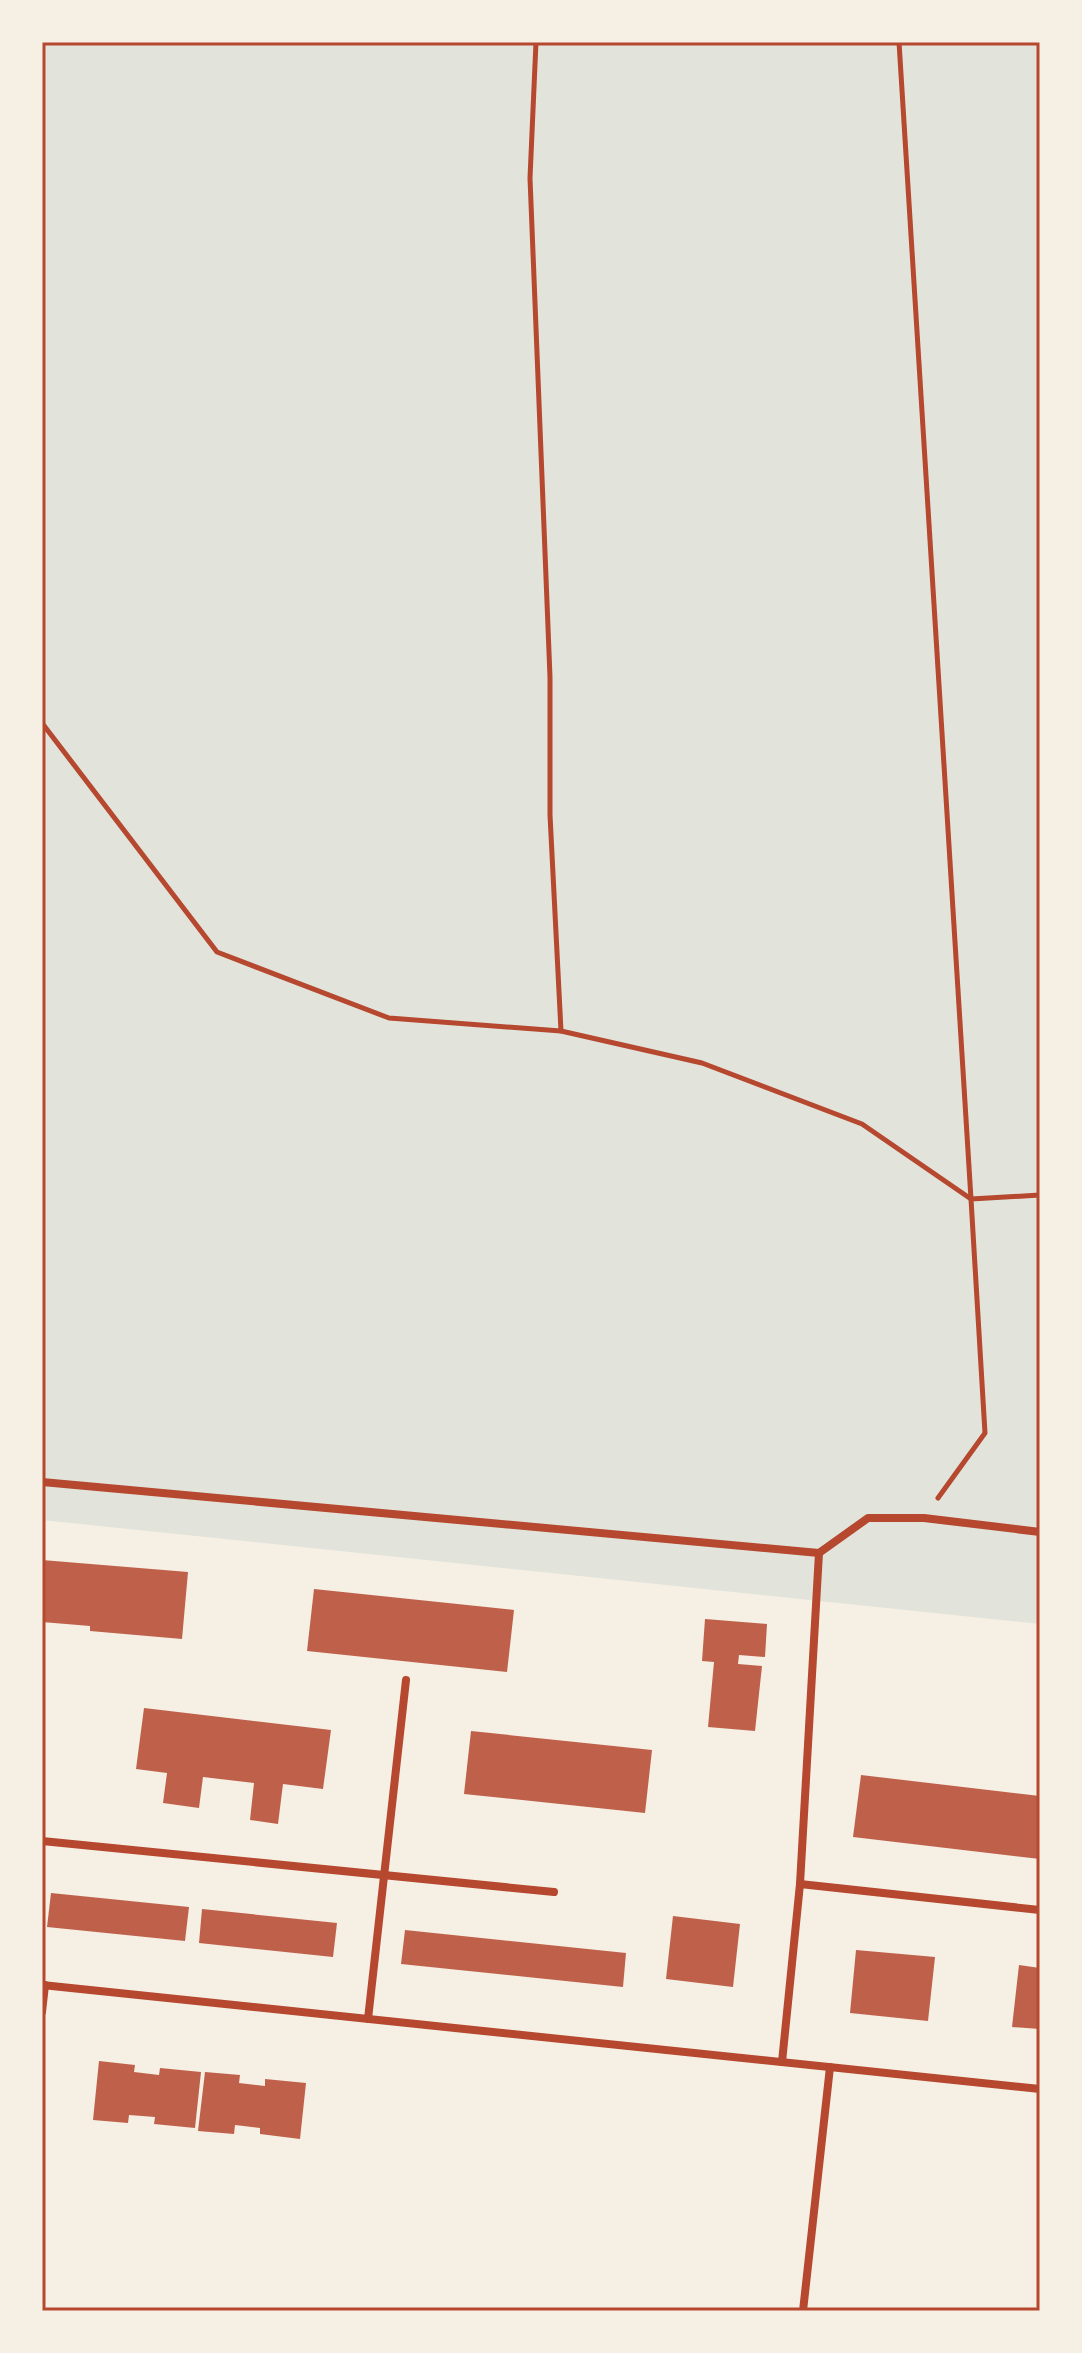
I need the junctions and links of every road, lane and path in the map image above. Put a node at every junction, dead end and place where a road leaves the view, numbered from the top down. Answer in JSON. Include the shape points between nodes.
{"nodes":[{"id":1,"x":536,"y":42,"type":"edge"},
{"id":2,"x":899,"y":42,"type":"edge"},
{"id":3,"x":42,"y":723,"type":"edge"},
{"id":4,"x":561,"y":1031,"type":"junction"},
{"id":5,"x":1040,"y":1195,"type":"edge"},
{"id":6,"x":971,"y":1199,"type":"junction"},
{"id":7,"x":42,"y":1482,"type":"edge"},
{"id":8,"x":924,"y":1518,"type":"junction"},
{"id":9,"x":1040,"y":1532,"type":"edge"},
{"id":10,"x":819,"y":1553,"type":"junction"},
{"id":11,"x":406,"y":1680,"type":"dead end"},
{"id":12,"x":42,"y":1841,"type":"edge"},
{"id":13,"x":384,"y":1875,"type":"junction"},
{"id":14,"x":800,"y":1884,"type":"junction"},
{"id":15,"x":554,"y":1892,"type":"dead end"},
{"id":16,"x":1040,"y":1910,"type":"edge"},
{"id":17,"x":43,"y":1985,"type":"edge"},
{"id":18,"x":42,"y":2012,"type":"edge"},
{"id":19,"x":368,"y":2019,"type":"junction"},
{"id":20,"x":782,"y":2062,"type":"junction"},
{"id":21,"x":830,"y":2067,"type":"junction"},
{"id":22,"x":1040,"y":2089,"type":"edge"},
{"id":23,"x":803,"y":2311,"type":"edge"}],
"edges":[{"from":1,"to":4,"type":"path","via":[[530,178]]},
{"from":2,"to":6,"type":"path"},
{"from":3,"to":4,"type":"path","via":[[217,952],[389,1018]]},
{"from":4,"to":6,"type":"path","via":[[702,1063],[862,1124]]},
{"from":5,"to":6,"type":"path"},
{"from":6,"to":8,"type":"path","via":[[985,1433]]},
{"from":7,"to":10,"type":"street"},
{"from":8,"to":9,"type":"street"},
{"from":8,"to":10,"type":"street","via":[[868,1518]]},
{"from":10,"to":14,"type":"street"},
{"from":11,"to":13,"type":"street"},
{"from":12,"to":13,"type":"street"},
{"from":13,"to":15,"type":"street"},
{"from":13,"to":19,"type":"street"},
{"from":14,"to":16,"type":"street"},
{"from":14,"to":20,"type":"street"},
{"from":17,"to":18,"type":"street"},
{"from":17,"to":19,"type":"street"},
{"from":19,"to":20,"type":"street"},
{"from":20,"to":21,"type":"street"},
{"from":21,"to":22,"type":"street"},
{"from":21,"to":23,"type":"street"}]}
